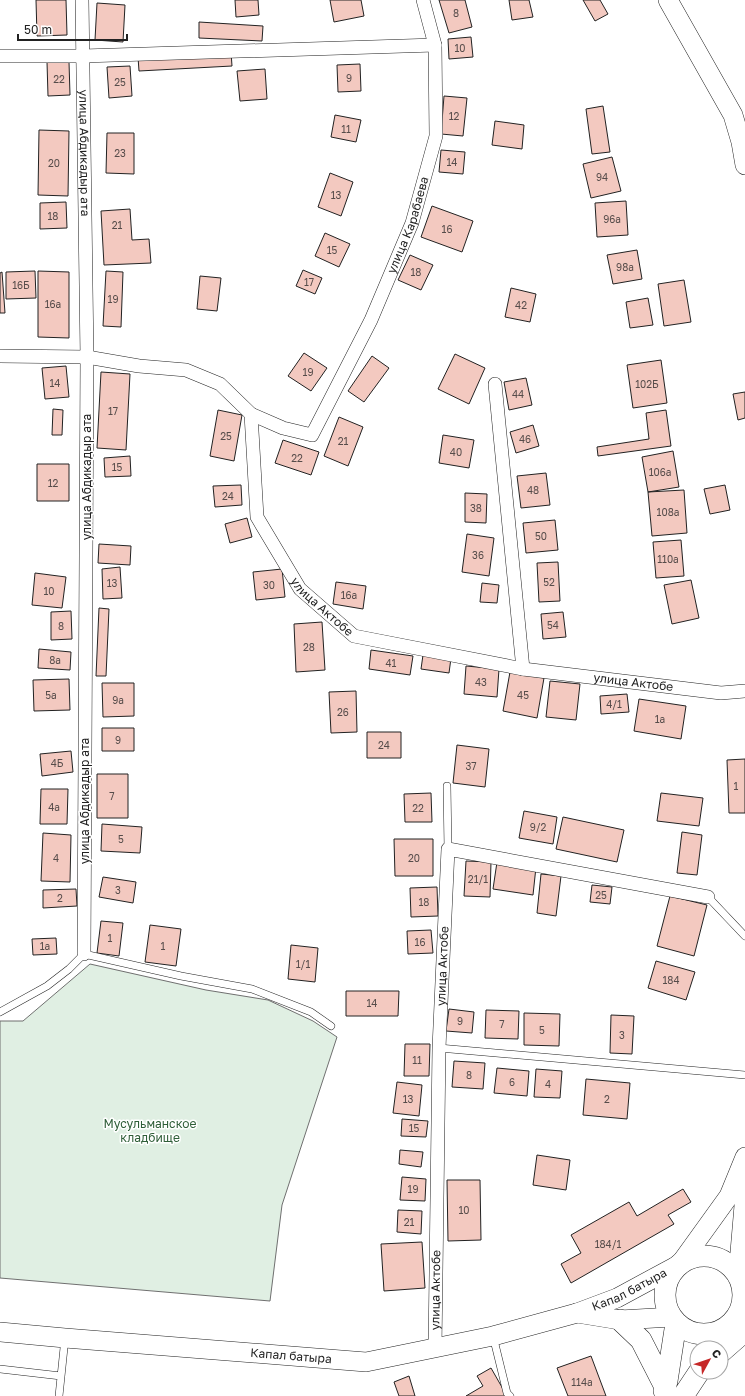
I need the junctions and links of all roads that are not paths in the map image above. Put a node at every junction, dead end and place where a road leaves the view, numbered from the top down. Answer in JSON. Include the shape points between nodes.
{"nodes":[{"id":1,"x":82,"y":0,"type":"edge"},
{"id":2,"x":423,"y":0,"type":"edge"},
{"id":3,"x":668,"y":0,"type":"edge"},
{"id":4,"x":435,"y":45,"type":"junction"},
{"id":5,"x":0,"y":56,"type":"edge"},
{"id":6,"x":83,"y":56,"type":"junction"},
{"id":7,"x":745,"y":165,"type":"edge"},
{"id":8,"x":0,"y":356,"type":"edge"},
{"id":9,"x":88,"y":357,"type":"junction"},
{"id":10,"x":495,"y":384,"type":"dead end"},
{"id":11,"x":250,"y":414,"type":"junction"},
{"id":12,"x":523,"y":669,"type":"junction"},
{"id":13,"x":745,"y":691,"type":"edge"},
{"id":14,"x":447,"y":786,"type":"dead end"},
{"id":15,"x":448,"y":848,"type":"junction"},
{"id":16,"x":708,"y":897,"type":"joint"},
{"id":17,"x":745,"y":936,"type":"edge"},
{"id":18,"x":84,"y":954,"type":"junction"},
{"id":19,"x":0,"y":1012,"type":"edge"},
{"id":20,"x":331,"y":1026,"type":"dead end"},
{"id":21,"x":439,"y":1048,"type":"junction"},
{"id":22,"x":745,"y":1075,"type":"edge"},
{"id":23,"x":745,"y":1157,"type":"edge"},
{"id":24,"x":745,"y":1187,"type":"edge"},
{"id":25,"x":745,"y":1194,"type":"edge"},
{"id":26,"x":680,"y":1264,"type":"junction"},
{"id":27,"x":742,"y":1275,"type":"edge"},
{"id":28,"x":577,"y":1313,"type":"junction"},
{"id":29,"x":740,"y":1319,"type":"edge"},
{"id":30,"x":620,"y":1320,"type":"junction"},
{"id":31,"x":674,"y":1320,"type":"junction"},
{"id":32,"x":0,"y":1332,"type":"edge"},
{"id":33,"x":493,"y":1336,"type":"junction"},
{"id":34,"x":65,"y":1338,"type":"junction"},
{"id":35,"x":722,"y":1340,"type":"edge"},
{"id":36,"x":728,"y":1340,"type":"edge"},
{"id":37,"x":435,"y":1348,"type":"junction"},
{"id":38,"x":0,"y":1369,"type":"edge"},
{"id":39,"x":61,"y":1376,"type":"junction"},
{"id":40,"x":689,"y":1379,"type":"edge"},
{"id":41,"x":670,"y":1393,"type":"edge"},
{"id":42,"x":59,"y":1396,"type":"edge"},
{"id":43,"x":510,"y":1396,"type":"edge"}],
"edges":[{"from":1,"to":6,"type":"street","name":"улица Абдикадыр ата"},
{"from":2,"to":4,"type":"street","name":"улица Карабаева"},
{"from":3,"to":7,"type":"street","via":[[733,115]]},
{"from":4,"to":6,"type":"street"},
{"from":4,"to":11,"type":"street","name":"улица Карабаева","via":[[436,136],[412,223],[371,320],[312,435],[283,428]]},
{"from":5,"to":6,"type":"street"},
{"from":6,"to":9,"type":"street","name":"улица Абдикадыр ата"},
{"from":8,"to":9,"type":"street"},
{"from":9,"to":11,"type":"street","via":[[139,366],[186,370],[220,384]]},
{"from":9,"to":18,"type":"street","name":"улица Абдикадыр ата"},
{"from":10,"to":12,"type":"street"},
{"from":11,"to":12,"type":"street","name":"улица Актобе","via":[[257,517],[300,589],[354,636]]},
{"from":12,"to":13,"type":"street","name":"улица Актобе","via":[[721,693]]},
{"from":14,"to":15,"type":"lane"},
{"from":15,"to":16,"type":"street"},
{"from":15,"to":21,"type":"street","name":"улица Актобе"},
{"from":16,"to":17,"type":"lane"},
{"from":18,"to":19,"type":"lane","via":[[47,986]]},
{"from":18,"to":20,"type":"lane","via":[[252,989],[312,1012]]},
{"from":21,"to":22,"type":"lane"},
{"from":21,"to":37,"type":"street","name":"улица Актобе"},
{"from":23,"to":24,"type":"street"},
{"from":23,"to":26,"type":"street","via":[[729,1196]]},
{"from":25,"to":27,"type":"street"},
{"from":26,"to":27,"type":"main road","via":[[692,1258],[705,1256],[718,1259]]},
{"from":26,"to":28,"type":"street","name":"Капал батыра","via":[[617,1298]]},
{"from":26,"to":31,"type":"main road","via":[[671,1274],[666,1286],[665,1300]]},
{"from":27,"to":29,"type":"main road"},
{"from":28,"to":30,"type":"street","name":"Капал батыра"},
{"from":28,"to":33,"type":"street","name":"Капал батыра"},
{"from":29,"to":31,"type":"main road","via":[[710,1334],[697,1334],[686,1330]]},
{"from":29,"to":35,"type":"main road"},
{"from":29,"to":36,"type":"main road"},
{"from":30,"to":31,"type":"street","name":"Капал батыра"},
{"from":30,"to":41,"type":"main road","via":[[640,1340]]},
{"from":31,"to":41,"type":"main road"},
{"from":32,"to":34,"type":"street","name":"Капал батыра"},
{"from":33,"to":37,"type":"street","name":"Капал батыра"},
{"from":33,"to":43,"type":"lane","via":[[507,1393]]},
{"from":34,"to":37,"type":"street","name":"Капал батыра","via":[[366,1362]]},
{"from":34,"to":39,"type":"lane"},
{"from":38,"to":39,"type":"lane"},
{"from":39,"to":42,"type":"lane"},
{"from":40,"to":41,"type":"main road"}]}
